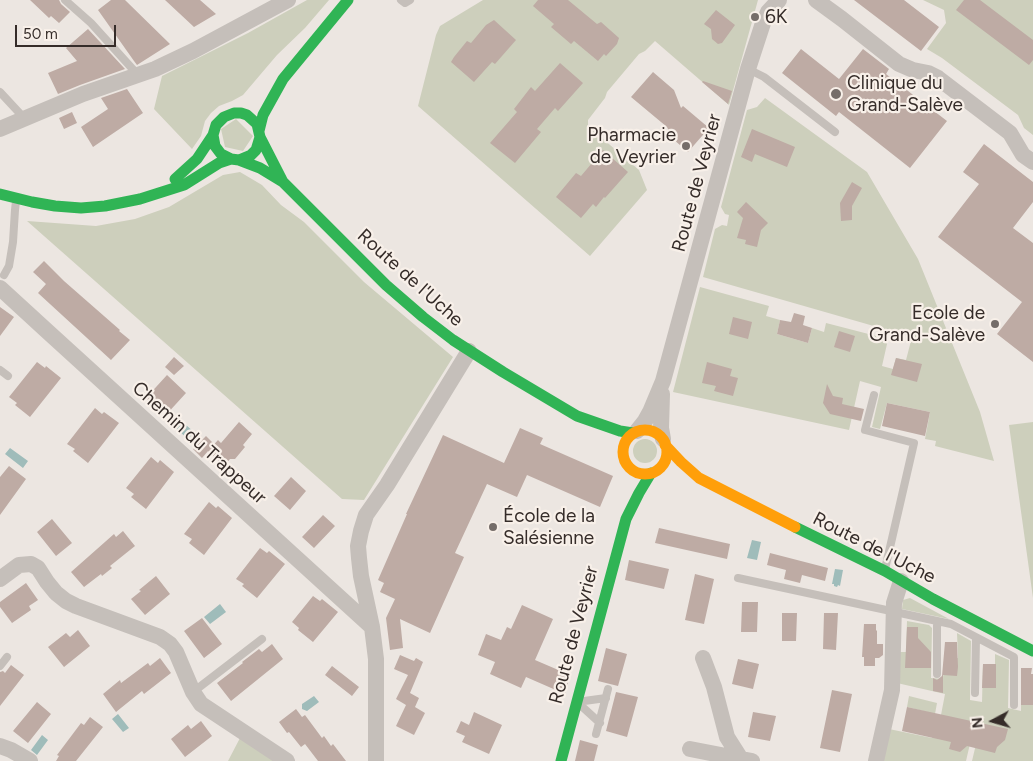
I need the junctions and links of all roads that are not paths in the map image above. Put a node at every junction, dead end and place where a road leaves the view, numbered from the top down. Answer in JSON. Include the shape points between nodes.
{"nodes":[{"id":1,"x":65,"y":0,"type":"edge"},
{"id":2,"x":288,"y":0,"type":"edge"},
{"id":3,"x":348,"y":0,"type":"edge"},
{"id":4,"x":401,"y":0,"type":"edge"},
{"id":5,"x":410,"y":0,"type":"edge"},
{"id":6,"x":779,"y":0,"type":"edge"},
{"id":7,"x":816,"y":0,"type":"edge"},
{"id":8,"x":748,"y":69,"type":"junction"},
{"id":9,"x":138,"y":75,"type":"junction"},
{"id":10,"x":283,"y":79,"type":"junction"},
{"id":11,"x":0,"y":92,"type":"edge"},
{"id":12,"x":234,"y":113,"type":"junction"},
{"id":13,"x":25,"y":119,"type":"junction"},
{"id":14,"x":0,"y":129,"type":"edge"},
{"id":15,"x":835,"y":132,"type":"dead end"},
{"id":16,"x":260,"y":134,"type":"junction"},
{"id":17,"x":213,"y":135,"type":"junction"},
{"id":18,"x":235,"y":160,"type":"junction"},
{"id":19,"x":1033,"y":162,"type":"edge"},
{"id":20,"x":283,"y":182,"type":"junction"},
{"id":21,"x":158,"y":192,"type":"junction"},
{"id":22,"x":0,"y":194,"type":"edge"},
{"id":23,"x":17,"y":199,"type":"junction"},
{"id":24,"x":2,"y":282,"type":"edge"},
{"id":25,"x":469,"y":351,"type":"junction"},
{"id":26,"x":0,"y":370,"type":"edge"},
{"id":27,"x":8,"y":376,"type":"dead end"},
{"id":28,"x":663,"y":381,"type":"junction"},
{"id":29,"x":874,"y":395,"type":"dead end"},
{"id":30,"x":577,"y":416,"type":"junction"},
{"id":31,"x":635,"y":432,"type":"junction"},
{"id":32,"x":597,"y":434,"type":"dead end"},
{"id":33,"x":664,"y":442,"type":"junction"},
{"id":34,"x":615,"y":451,"type":"dead end"},
{"id":35,"x":626,"y":462,"type":"junction"},
{"id":36,"x":654,"y":471,"type":"junction"},
{"id":37,"x":699,"y":478,"type":"junction"},
{"id":38,"x":626,"y":519,"type":"junction"},
{"id":39,"x":885,"y":571,"type":"junction"},
{"id":40,"x":738,"y":578,"type":"dead end"},
{"id":41,"x":0,"y":580,"type":"edge"},
{"id":42,"x":901,"y":581,"type":"junction"},
{"id":43,"x":893,"y":613,"type":"junction"},
{"id":44,"x":937,"y":622,"type":"junction"},
{"id":45,"x":372,"y":627,"type":"junction"},
{"id":46,"x":976,"y":638,"type":"junction"},
{"id":47,"x":262,"y":639,"type":"dead end"},
{"id":48,"x":1033,"y":651,"type":"edge"},
{"id":49,"x":7,"y":657,"type":"dead end"},
{"id":50,"x":703,"y":658,"type":"dead end"},
{"id":51,"x":0,"y":666,"type":"edge"},
{"id":52,"x":937,"y":674,"type":"dead end"},
{"id":53,"x":193,"y":692,"type":"junction"},
{"id":54,"x":975,"y":693,"type":"dead end"},
{"id":55,"x":577,"y":702,"type":"junction"},
{"id":56,"x":1014,"y":706,"type":"dead end"},
{"id":57,"x":600,"y":723,"type":"junction"},
{"id":58,"x":596,"y":734,"type":"dead end"},
{"id":59,"x":0,"y":746,"type":"edge"},
{"id":60,"x":690,"y":750,"type":"dead end"},
{"id":61,"x":746,"y":760,"type":"edge"},
{"id":62,"x":30,"y":761,"type":"edge"},
{"id":63,"x":287,"y":761,"type":"edge"},
{"id":64,"x":376,"y":761,"type":"edge"},
{"id":65,"x":561,"y":761,"type":"edge"},
{"id":66,"x":876,"y":761,"type":"edge"}],
"edges":[{"from":1,"to":9,"type":"lane","via":[[91,23]]},
{"from":2,"to":9,"type":"street","via":[[193,51]]},
{"from":3,"to":10,"type":"street"},
{"from":4,"to":5,"type":"lane","via":[[405,3]]},
{"from":6,"to":8,"type":"street","name":"Route de Veyrier","via":[[763,23]]},
{"from":7,"to":19,"type":"street","via":[[899,64],[938,78],[1010,133],[1023,155]]},
{"from":8,"to":15,"type":"lane","via":[[764,77]]},
{"from":8,"to":28,"type":"street","name":"Route de Veyrier"},
{"from":9,"to":13,"type":"street"},
{"from":10,"to":12,"type":"street","via":[[254,103]]},
{"from":10,"to":16,"type":"street","via":[[262,115]]},
{"from":11,"to":13,"type":"lane"},
{"from":12,"to":16,"type":"street","via":[[252,119]]},
{"from":12,"to":17,"type":"street","via":[[219,120]]},
{"from":13,"to":14,"type":"street"},
{"from":16,"to":18,"type":"street","via":[[256,150]]},
{"from":16,"to":20,"type":"street","name":"Route de l'Uche"},
{"from":17,"to":18,"type":"street","via":[[218,150],[226,158]]},
{"from":17,"to":21,"type":"street","via":[[197,159]]},
{"from":18,"to":20,"type":"street","name":"Route de l'Uche","via":[[260,168]]},
{"from":18,"to":21,"type":"street","via":[[219,163],[184,185]]},
{"from":20,"to":25,"type":"street","name":"Route de l'Uche","via":[[397,294]]},
{"from":21,"to":23,"type":"street","via":[[124,203],[81,208]]},
{"from":22,"to":23,"type":"street"},
{"from":23,"to":24,"type":"lane","via":[[9,266]]},
{"from":24,"to":45,"type":"street","name":"Chemin du Trappeur"},
{"from":25,"to":30,"type":"street","name":"Route de l'Uche"},
{"from":25,"to":45,"type":"street","via":[[366,515],[358,558]]},
{"from":26,"to":27,"type":"lane"},
{"from":28,"to":31,"type":"street","name":"Route de Veyrier","via":[[645,422]]},
{"from":28,"to":33,"type":"street","name":"Route de Veyrier","via":[[661,415]]},
{"from":29,"to":39,"type":"lane","via":[[865,430],[914,443]]},
{"from":30,"to":31,"type":"street","name":"Route de l'Uche","via":[[620,431]]},
{"from":30,"to":32,"type":"street","name":"Route de l'Uche"},
{"from":31,"to":33,"type":"street","via":[[649,430]]},
{"from":31,"to":35,"type":"street","via":[[624,445]]},
{"from":33,"to":36,"type":"street","via":[[666,456]]},
{"from":33,"to":37,"type":"street","name":"Route de l'Uche"},
{"from":34,"to":35,"type":"street"},
{"from":35,"to":36,"type":"street","via":[[636,472],[646,474]]},
{"from":35,"to":38,"type":"street","name":"Route de Veyrier"},
{"from":36,"to":37,"type":"street","name":"Route de l'Uche"},
{"from":36,"to":38,"type":"street","name":"Route de Veyrier"},
{"from":37,"to":39,"type":"street","name":"Route de l'Uche"},
{"from":38,"to":55,"type":"street","name":"Route de Veyrier"},
{"from":39,"to":42,"type":"street","name":"Route de l'Uche"},
{"from":40,"to":43,"type":"lane"},
{"from":41,"to":53,"type":"street","via":[[19,565],[31,564],[66,601],[160,637],[176,652]]},
{"from":42,"to":43,"type":"street"},
{"from":42,"to":48,"type":"street","name":"Route de l'Uche"},
{"from":43,"to":44,"type":"lane"},
{"from":43,"to":66,"type":"street","via":[[892,690]]},
{"from":44,"to":46,"type":"lane","via":[[951,624]]},
{"from":44,"to":52,"type":"lane"},
{"from":45,"to":64,"type":"street","via":[[376,659]]},
{"from":46,"to":54,"type":"lane"},
{"from":46,"to":56,"type":"lane","via":[[1014,657]]},
{"from":47,"to":53,"type":"lane"},
{"from":49,"to":51,"type":"lane"},
{"from":50,"to":61,"type":"street","via":[[727,737]]},
{"from":53,"to":63,"type":"street","via":[[201,704]]},
{"from":55,"to":57,"type":"lane"},
{"from":55,"to":57,"type":"lane","via":[[607,694]]},
{"from":55,"to":65,"type":"street","name":"Route de Veyrier"},
{"from":57,"to":58,"type":"lane"},
{"from":59,"to":62,"type":"street"},
{"from":60,"to":61,"type":"street"}]}
